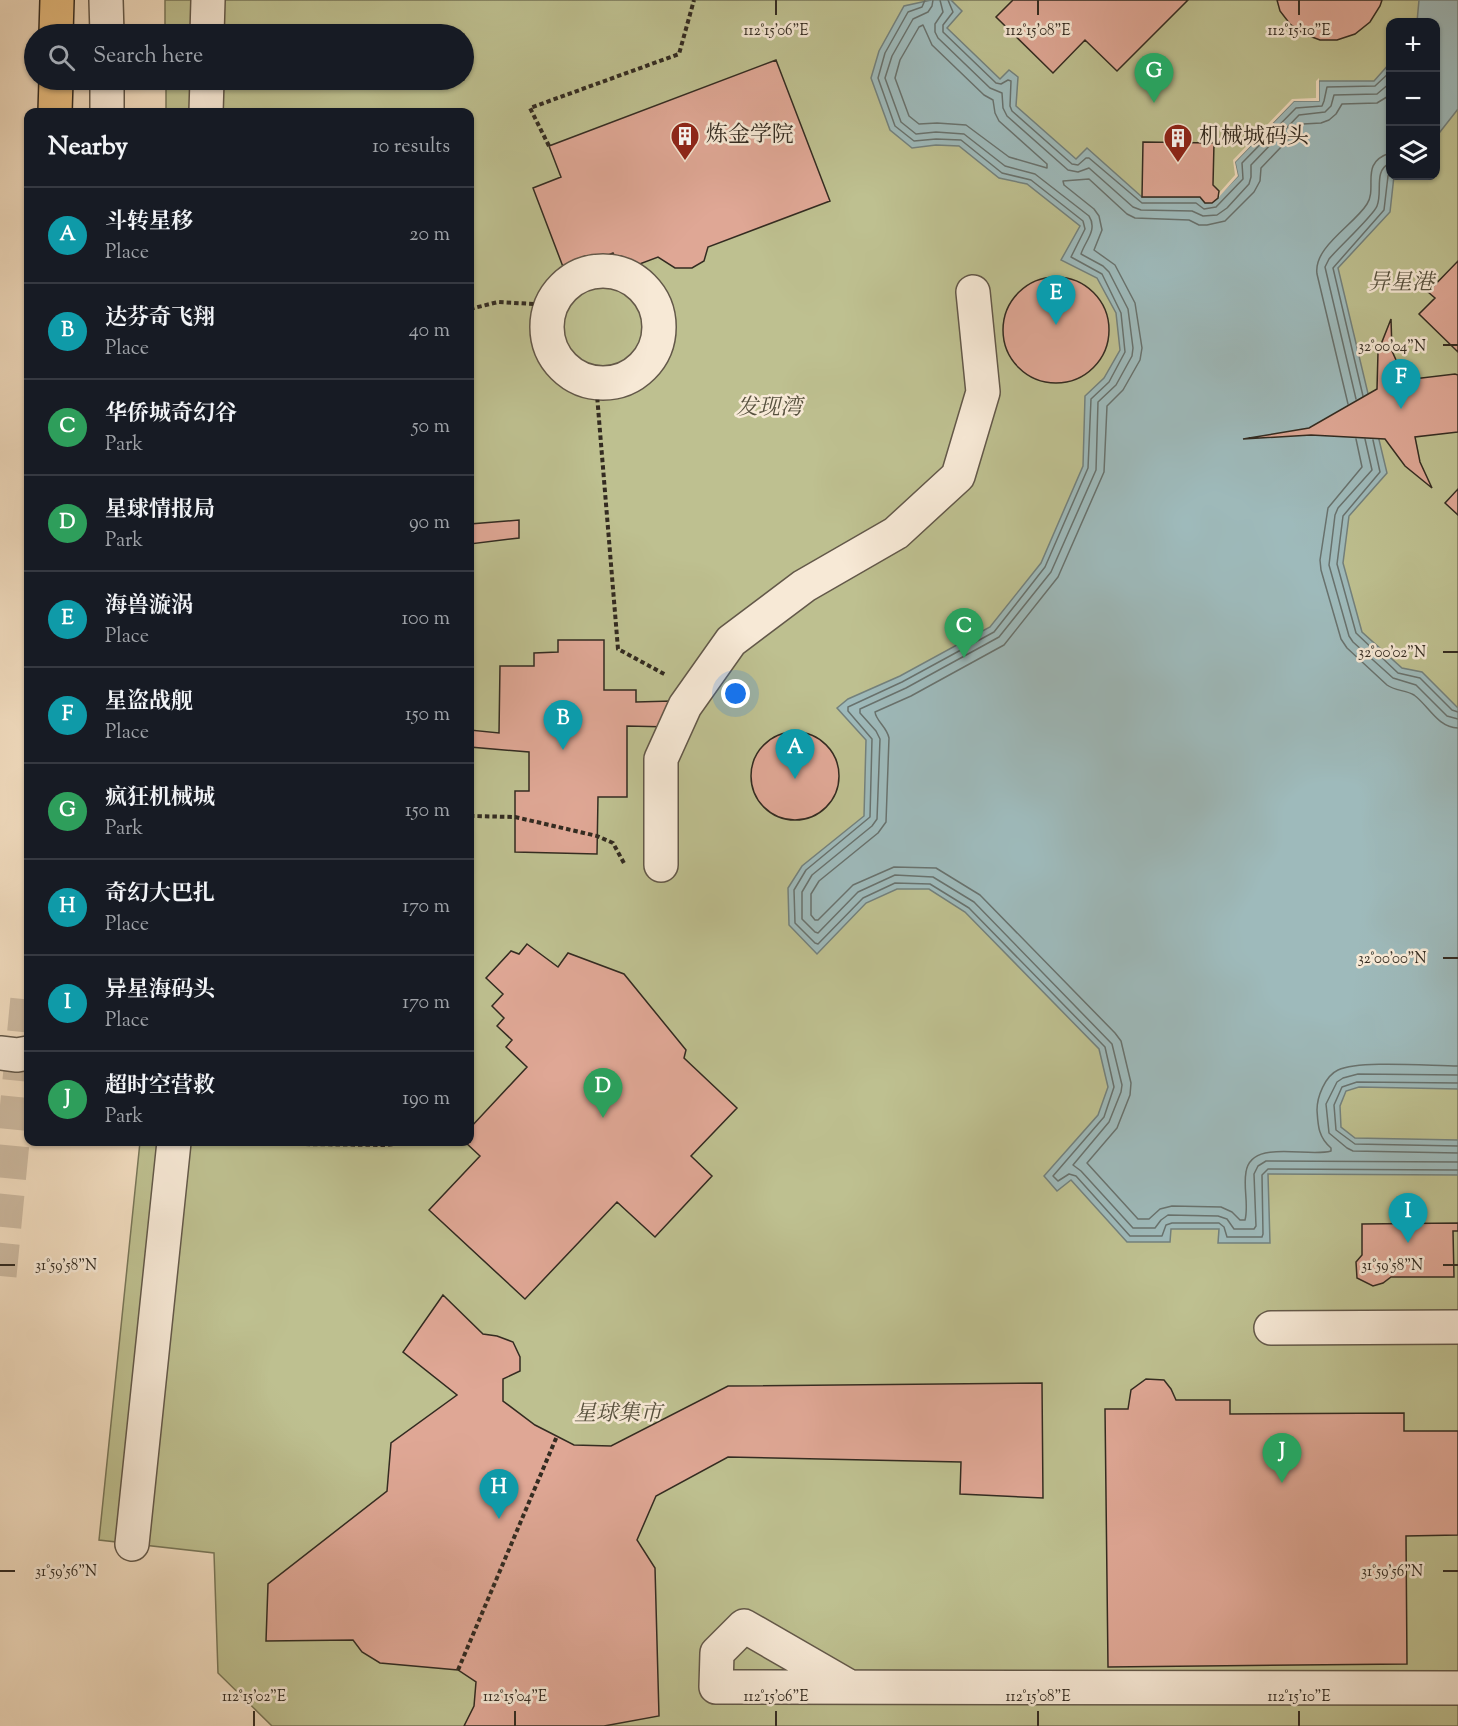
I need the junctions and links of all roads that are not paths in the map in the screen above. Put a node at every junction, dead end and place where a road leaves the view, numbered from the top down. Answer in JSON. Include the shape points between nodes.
{"nodes":[{"id":1,"x":57,"y":0,"type":"edge"},
{"id":2,"x":106,"y":0,"type":"edge"},
{"id":3,"x":208,"y":0,"type":"edge"},
{"id":4,"x":56,"y":24,"type":"edge"},
{"id":5,"x":107,"y":24,"type":"edge"},
{"id":6,"x":207,"y":24,"type":"edge"},
{"id":7,"x":56,"y":90,"type":"edge"},
{"id":8,"x":107,"y":90,"type":"edge"},
{"id":9,"x":207,"y":90,"type":"edge"},
{"id":10,"x":55,"y":108,"type":"edge"},
{"id":11,"x":107,"y":108,"type":"edge"},
{"id":12,"x":206,"y":108,"type":"edge"},
{"id":13,"x":973,"y":292,"type":"dead end"},
{"id":14,"x":596,"y":383,"type":"joint"},
{"id":15,"x":661,"y":865,"type":"dead end"},
{"id":16,"x":0,"y":1053,"type":"edge"},
{"id":17,"x":24,"y":1054,"type":"edge"},
{"id":18,"x":174,"y":1146,"type":"edge"},
{"id":19,"x":1458,"y":1327,"type":"edge"},
{"id":20,"x":1271,"y":1328,"type":"dead end"},
{"id":21,"x":132,"y":1544,"type":"dead end"},
{"id":22,"x":850,"y":1688,"type":"dead end"},
{"id":23,"x":1458,"y":1688,"type":"edge"}],
"edges":[{"from":1,"to":4,"type":"main road"},
{"from":2,"to":5,"type":"street"},
{"from":3,"to":6,"type":"street"},
{"from":7,"to":10,"type":"main road"},
{"from":8,"to":11,"type":"street"},
{"from":9,"to":12,"type":"street"},
{"from":13,"to":15,"type":"street","via":[[982,392],[958,476],[896,534],[804,586],[732,641],[685,706],[661,759]]},
{"from":14,"to":14,"type":"street","via":[[615,382],[634,374],[648,361],[660,326],[657,309],[637,281],[601,270],[582,274],[554,297],[546,333],[551,351],[563,367]]},
{"from":16,"to":17,"type":"street"},
{"from":18,"to":21,"type":"street"},
{"from":19,"to":20,"type":"street"},
{"from":22,"to":23,"type":"street"}]}
